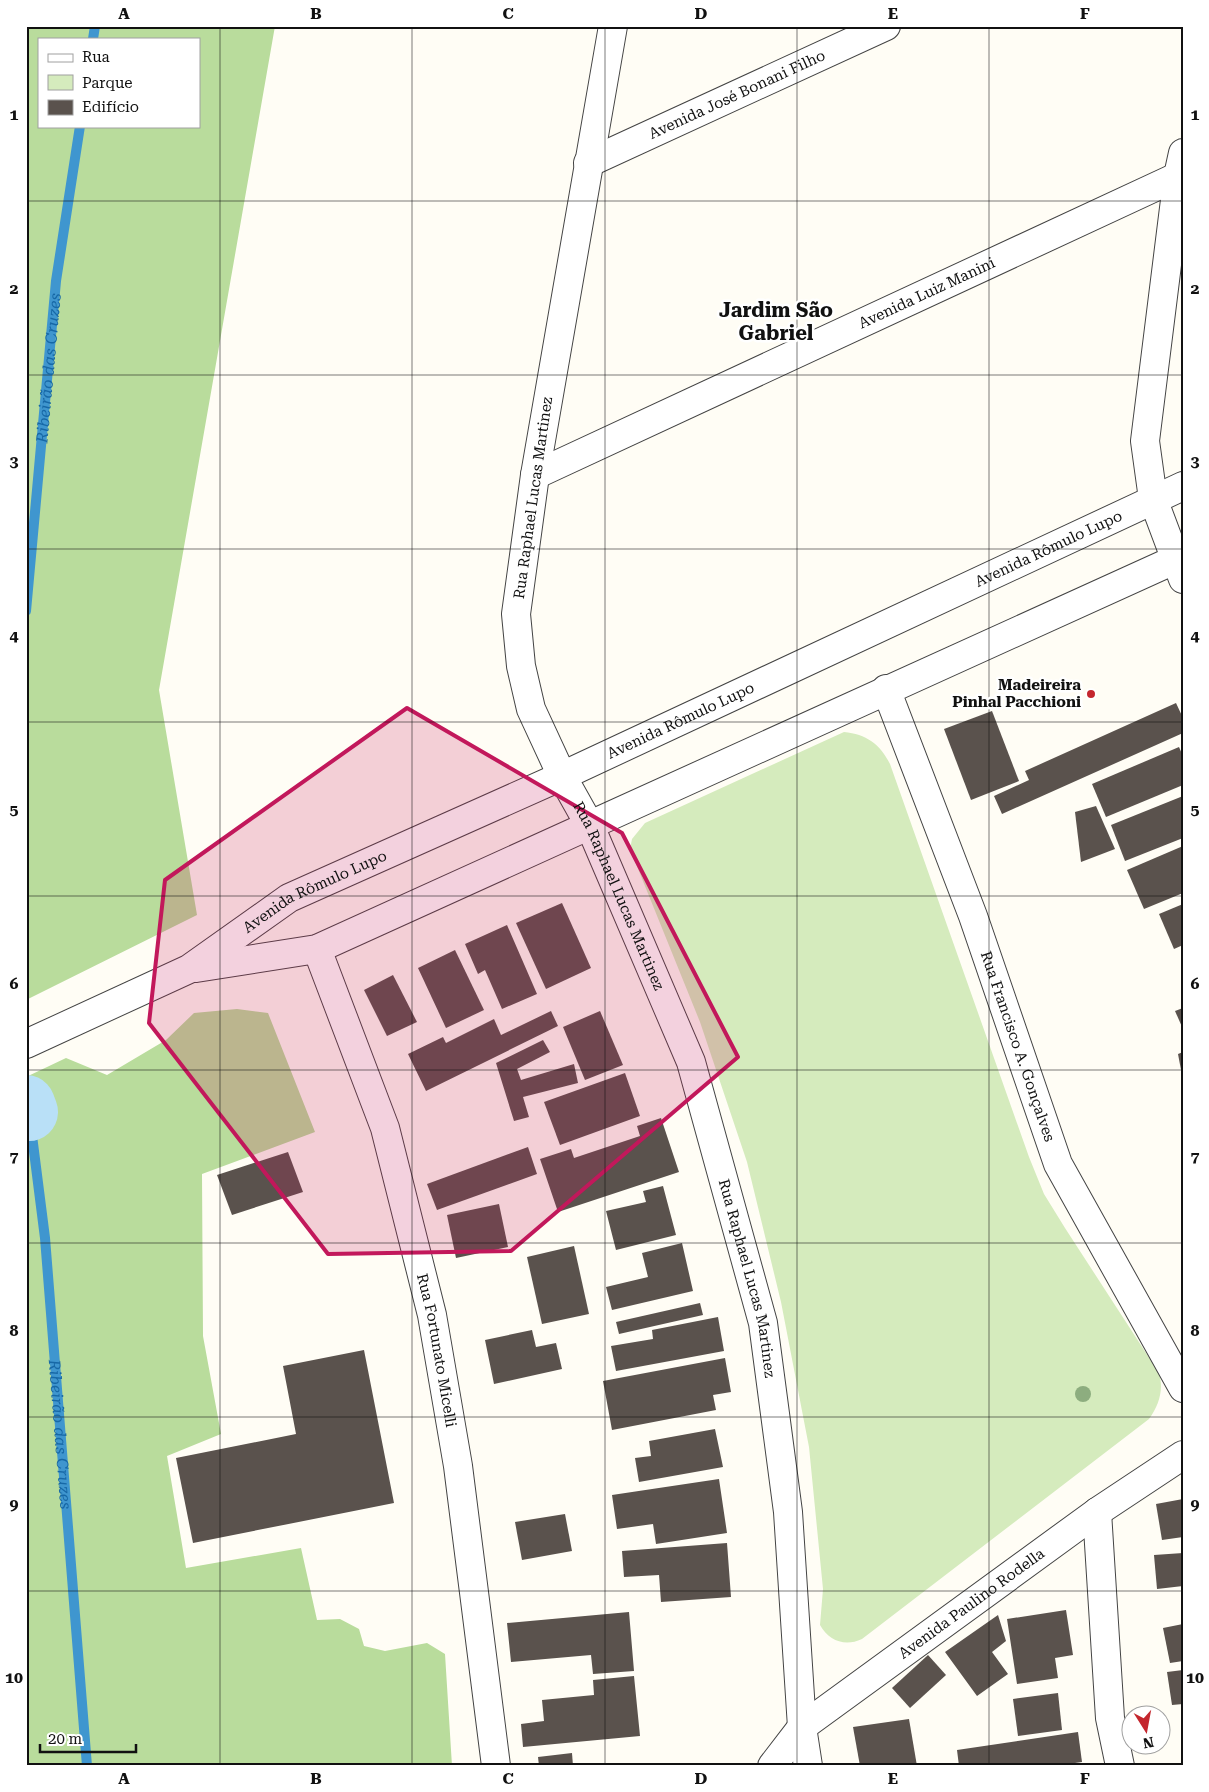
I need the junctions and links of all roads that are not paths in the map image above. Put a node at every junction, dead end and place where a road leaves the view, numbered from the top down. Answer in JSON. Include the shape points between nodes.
{"nodes":[{"id":1,"x":613,"y":26,"type":"edge"},
{"id":2,"x":886,"y":26,"type":"edge"},
{"id":3,"x":588,"y":164,"type":"junction"},
{"id":4,"x":1181,"y":168,"type":"edge"},
{"id":5,"x":535,"y":474,"type":"junction"},
{"id":6,"x":1183,"y":486,"type":"edge"},
{"id":7,"x":1154,"y":499,"type":"junction"},
{"id":8,"x":1180,"y":565,"type":"edge"},
{"id":9,"x":886,"y":689,"type":"junction"},
{"id":10,"x":562,"y":776,"type":"junction"},
{"id":11,"x":590,"y":826,"type":"junction"},
{"id":12,"x":317,"y":949,"type":"junction"},
{"id":13,"x":189,"y":970,"type":"junction"},
{"id":14,"x":34,"y":1040,"type":"edge"},
{"id":15,"x":1183,"y":1388,"type":"edge"},
{"id":16,"x":1183,"y":1454,"type":"edge"},
{"id":17,"x":1097,"y":1512,"type":"junction"},
{"id":18,"x":802,"y":1727,"type":"junction"},
{"id":19,"x":496,"y":1766,"type":"edge"},
{"id":20,"x":772,"y":1766,"type":"edge"},
{"id":21,"x":808,"y":1766,"type":"edge"},
{"id":22,"x":1120,"y":1766,"type":"edge"}],
"edges":[{"from":1,"to":3,"type":"street","name":"Rua Raphael Lucas Martinez"},
{"from":2,"to":3,"type":"street","name":"Avenida José Bonani Filho"},
{"from":3,"to":5,"type":"street","name":"Rua Raphael Lucas Martinez"},
{"from":4,"to":5,"type":"street","name":"Avenida Luiz Manini"},
{"from":4,"to":7,"type":"street","via":[[1145,441]]},
{"from":5,"to":10,"type":"street","name":"Rua Raphael Lucas Martinez","via":[[516,614],[521,666],[531,709]]},
{"from":6,"to":7,"type":"street","name":"Avenida Rômulo Lupo"},
{"from":7,"to":8,"type":"street"},
{"from":7,"to":10,"type":"street","name":"Avenida Rômulo Lupo"},
{"from":8,"to":9,"type":"street","name":"Avenida Rômulo Lupo"},
{"from":9,"to":11,"type":"street","name":"Avenida Rômulo Lupo"},
{"from":9,"to":15,"type":"street","name":"Rua Francisco A. Gonçalves","via":[[974,916],[1058,1164]]},
{"from":10,"to":11,"type":"street","name":"Rua Raphael Lucas Martinez"},
{"from":10,"to":13,"type":"street","name":"Avenida Rômulo Lupo","via":[[290,898]]},
{"from":11,"to":12,"type":"street","name":"Avenida Rômulo Lupo"},
{"from":11,"to":18,"type":"street","name":"Rua Raphael Lucas Martinez","via":[[691,1062],[763,1323],[788,1512]]},
{"from":12,"to":13,"type":"street","name":"Avenida Rômulo Lupo"},
{"from":12,"to":19,"type":"street","name":"Rua Fortunato Micelli","via":[[385,1128],[432,1315],[458,1466]]},
{"from":13,"to":14,"type":"street","name":"Avenida Rômulo Lupo"},
{"from":16,"to":17,"type":"street","name":"Avenida Paulino Rodella"},
{"from":17,"to":18,"type":"street","name":"Avenida Paulino Rodella"},
{"from":17,"to":22,"type":"street","via":[[1110,1718]]},
{"from":18,"to":20,"type":"street","name":"Avenida Paulino Rodella"},
{"from":18,"to":21,"type":"street","name":"Rua Raphael Lucas Martinez"}]}
